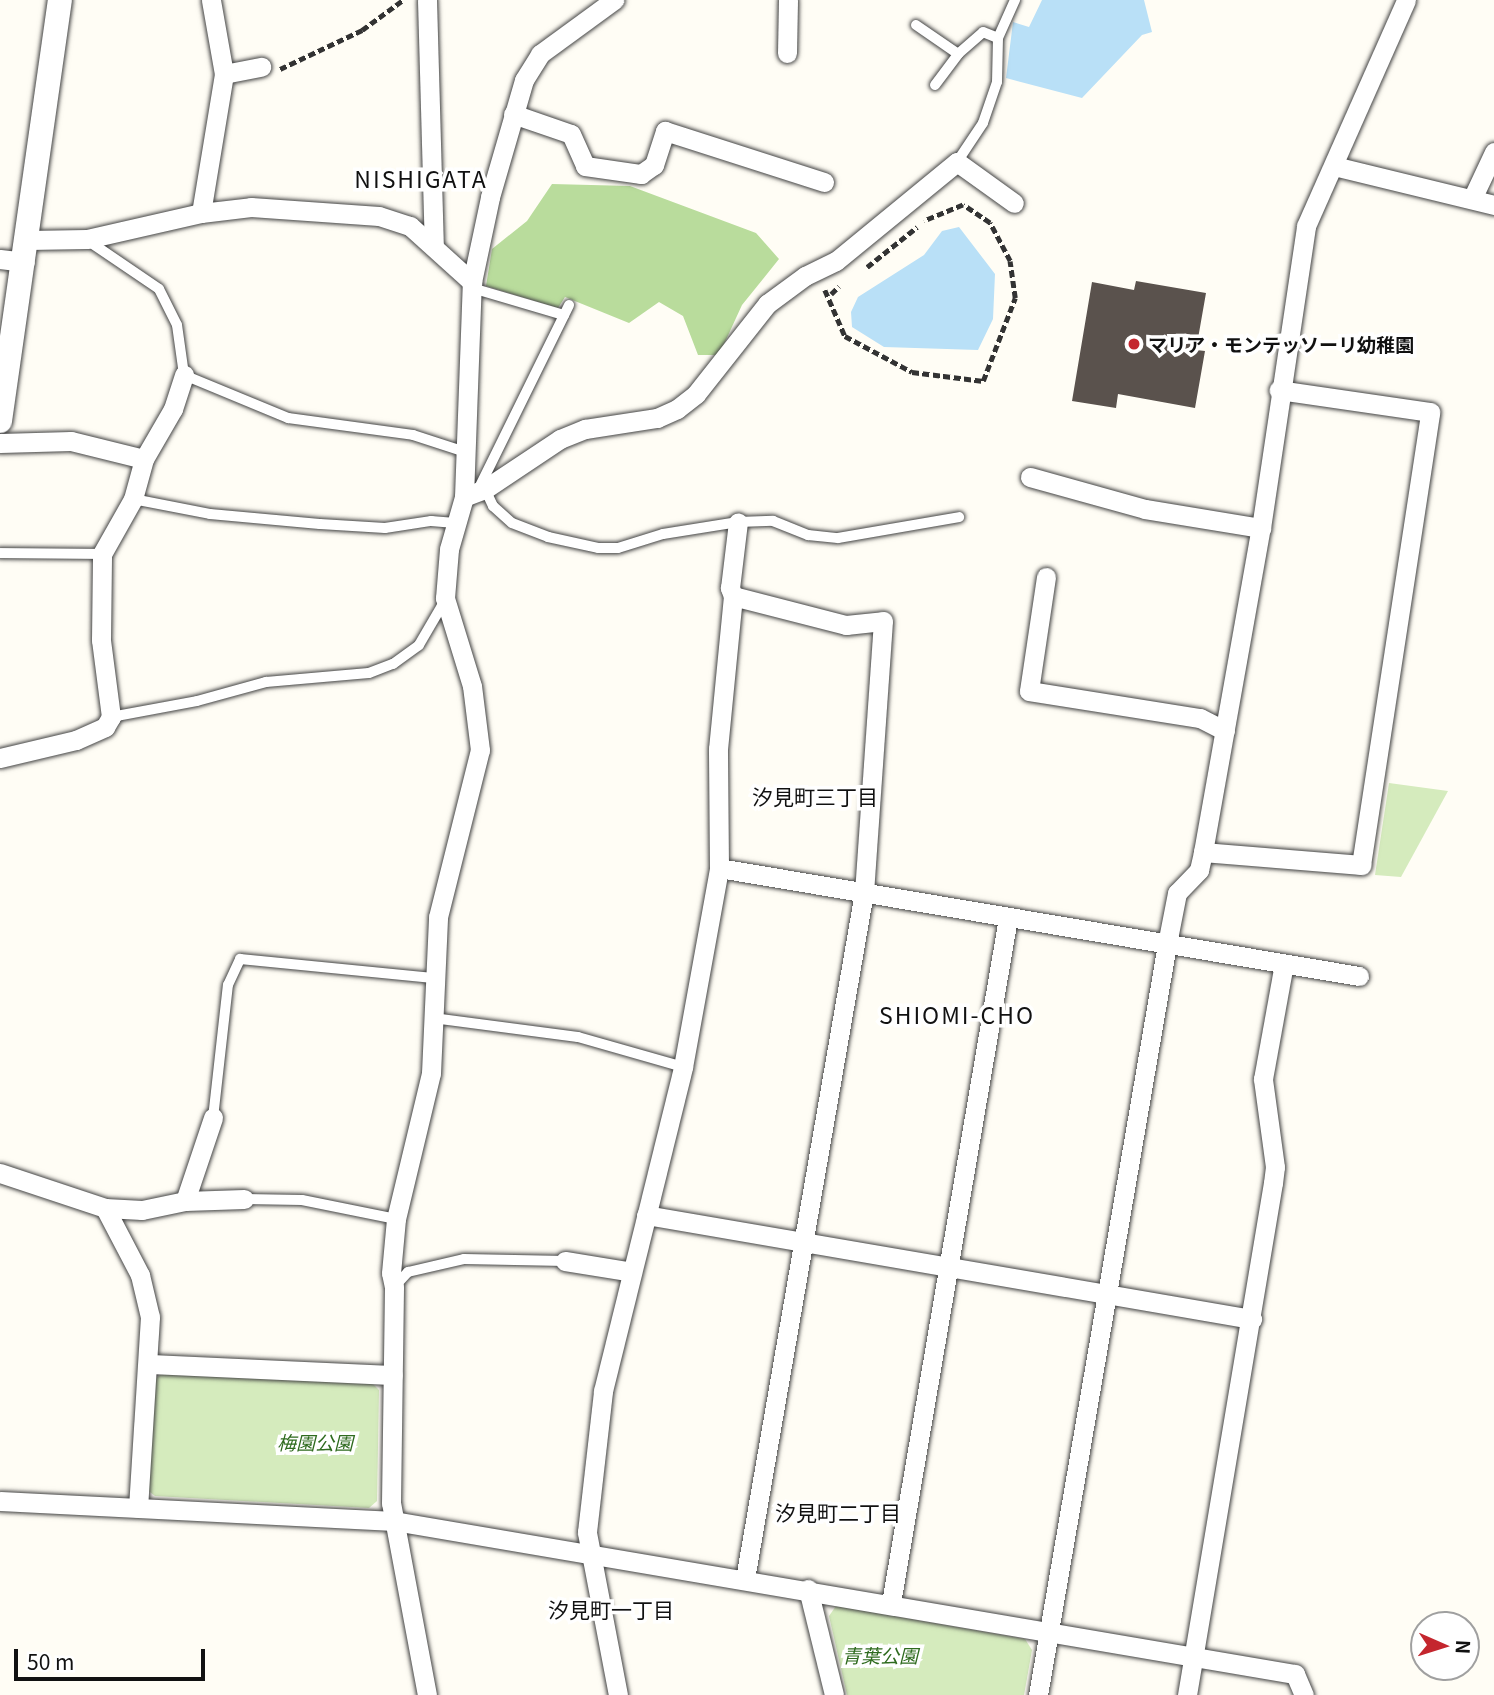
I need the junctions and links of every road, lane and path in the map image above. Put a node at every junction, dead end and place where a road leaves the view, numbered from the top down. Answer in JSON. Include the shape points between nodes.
{"nodes":[{"id":1,"x":60,"y":0,"type":"edge"},
{"id":2,"x":211,"y":0,"type":"edge"},
{"id":3,"x":403,"y":0,"type":"edge"},
{"id":4,"x":427,"y":0,"type":"edge"},
{"id":5,"x":614,"y":0,"type":"edge"},
{"id":6,"x":788,"y":0,"type":"edge"},
{"id":7,"x":1015,"y":0,"type":"edge"},
{"id":8,"x":1399,"y":3,"type":"edge"},
{"id":9,"x":916,"y":25,"type":"dead end"},
{"id":10,"x":998,"y":38,"type":"junction"},
{"id":11,"x":787,"y":53,"type":"dead end"},
{"id":12,"x":958,"y":54,"type":"junction"},
{"id":13,"x":261,"y":67,"type":"joint"},
{"id":14,"x":224,"y":74,"type":"junction"},
{"id":15,"x":935,"y":85,"type":"dead end"},
{"id":16,"x":513,"y":114,"type":"junction"},
{"id":17,"x":1494,"y":152,"type":"edge"},
{"id":18,"x":957,"y":162,"type":"junction"},
{"id":19,"x":1334,"y":166,"type":"junction"},
{"id":20,"x":824,"y":182,"type":"dead end"},
{"id":21,"x":1472,"y":199,"type":"junction"},
{"id":22,"x":1014,"y":203,"type":"dead end"},
{"id":23,"x":1494,"y":205,"type":"edge"},
{"id":24,"x":201,"y":213,"type":"junction"},
{"id":25,"x":87,"y":239,"type":"junction"},
{"id":26,"x":434,"y":246,"type":"junction"},
{"id":27,"x":18,"y":254,"type":"edge"},
{"id":28,"x":856,"y":274,"type":"dead end"},
{"id":29,"x":805,"y":275,"type":"junction"},
{"id":30,"x":845,"y":282,"type":"dead end"},
{"id":31,"x":472,"y":285,"type":"junction"},
{"id":32,"x":831,"y":294,"type":"junction"},
{"id":33,"x":184,"y":375,"type":"junction"},
{"id":34,"x":1279,"y":390,"type":"junction"},
{"id":35,"x":0,"y":421,"type":"edge"},
{"id":36,"x":0,"y":443,"type":"edge"},
{"id":37,"x":465,"y":452,"type":"junction"},
{"id":38,"x":144,"y":459,"type":"junction"},
{"id":39,"x":1030,"y":477,"type":"dead end"},
{"id":40,"x":475,"y":493,"type":"junction"},
{"id":41,"x":133,"y":499,"type":"junction"},
{"id":42,"x":959,"y":517,"type":"dead end"},
{"id":43,"x":738,"y":522,"type":"junction"},
{"id":44,"x":455,"y":523,"type":"junction"},
{"id":45,"x":1261,"y":528,"type":"junction"},
{"id":46,"x":0,"y":553,"type":"edge"},
{"id":47,"x":102,"y":554,"type":"junction"},
{"id":48,"x":1046,"y":578,"type":"dead end"},
{"id":49,"x":733,"y":596,"type":"junction"},
{"id":50,"x":445,"y":598,"type":"junction"},
{"id":51,"x":111,"y":717,"type":"junction"},
{"id":52,"x":1225,"y":731,"type":"junction"},
{"id":53,"x":0,"y":758,"type":"edge"},
{"id":54,"x":1203,"y":852,"type":"junction"},
{"id":55,"x":719,"y":868,"type":"junction"},
{"id":56,"x":864,"y":892,"type":"junction"},
{"id":57,"x":1008,"y":918,"type":"junction"},
{"id":58,"x":1167,"y":944,"type":"junction"},
{"id":59,"x":1283,"y":964,"type":"junction"},
{"id":60,"x":1359,"y":976,"type":"dead end"},
{"id":61,"x":433,"y":978,"type":"junction"},
{"id":62,"x":433,"y":1017,"type":"junction"},
{"id":63,"x":683,"y":1068,"type":"junction"},
{"id":64,"x":213,"y":1118,"type":"joint"},
{"id":65,"x":0,"y":1173,"type":"edge"},
{"id":66,"x":244,"y":1199,"type":"joint"},
{"id":67,"x":185,"y":1201,"type":"junction"},
{"id":68,"x":105,"y":1208,"type":"junction"},
{"id":69,"x":646,"y":1215,"type":"junction"},
{"id":70,"x":396,"y":1219,"type":"junction"},
{"id":71,"x":803,"y":1242,"type":"junction"},
{"id":72,"x":565,"y":1261,"type":"joint"},
{"id":73,"x":948,"y":1267,"type":"junction"},
{"id":74,"x":632,"y":1272,"type":"junction"},
{"id":75,"x":394,"y":1287,"type":"junction"},
{"id":76,"x":1107,"y":1294,"type":"junction"},
{"id":77,"x":1252,"y":1319,"type":"junction"},
{"id":78,"x":149,"y":1364,"type":"junction"},
{"id":79,"x":393,"y":1375,"type":"junction"},
{"id":80,"x":0,"y":1501,"type":"edge"},
{"id":81,"x":138,"y":1508,"type":"junction"},
{"id":82,"x":394,"y":1521,"type":"junction"},
{"id":83,"x":588,"y":1552,"type":"junction"},
{"id":84,"x":745,"y":1579,"type":"junction"},
{"id":85,"x":808,"y":1589,"type":"junction"},
{"id":86,"x":891,"y":1603,"type":"junction"},
{"id":87,"x":1048,"y":1631,"type":"junction"},
{"id":88,"x":1194,"y":1654,"type":"junction"},
{"id":89,"x":427,"y":1695,"type":"edge"},
{"id":90,"x":618,"y":1695,"type":"edge"},
{"id":91,"x":834,"y":1695,"type":"edge"},
{"id":92,"x":1038,"y":1695,"type":"edge"},
{"id":93,"x":1187,"y":1695,"type":"edge"},
{"id":94,"x":1304,"y":1695,"type":"edge"}],
"edges":[{"from":1,"to":27,"type":"street"},
{"from":2,"to":14,"type":"street"},
{"from":3,"to":13,"type":"path","via":[[362,30],[290,66],[266,73]]},
{"from":4,"to":26,"type":"street"},
{"from":5,"to":16,"type":"street","via":[[540,54],[524,80]]},
{"from":6,"to":11,"type":"street"},
{"from":7,"to":10,"type":"lane"},
{"from":8,"to":19,"type":"street"},
{"from":9,"to":12,"type":"lane"},
{"from":10,"to":12,"type":"lane","via":[[983,32]]},
{"from":10,"to":18,"type":"lane","via":[[997,82],[983,123]]},
{"from":12,"to":15,"type":"lane"},
{"from":13,"to":14,"type":"street"},
{"from":14,"to":24,"type":"street"},
{"from":16,"to":20,"type":"street","via":[[571,134],[585,166],[641,174],[654,165],[664,131]]},
{"from":16,"to":31,"type":"street"},
{"from":17,"to":21,"type":"street"},
{"from":18,"to":22,"type":"street"},
{"from":18,"to":29,"type":"street","via":[[835,261]]},
{"from":19,"to":21,"type":"street"},
{"from":19,"to":34,"type":"street","via":[[1306,226]]},
{"from":21,"to":23,"type":"street"},
{"from":24,"to":25,"type":"street"},
{"from":24,"to":26,"type":"street","via":[[251,206],[379,216],[410,226]]},
{"from":25,"to":27,"type":"street"},
{"from":25,"to":33,"type":"lane","via":[[159,289],[177,325]]},
{"from":26,"to":31,"type":"street"},
{"from":27,"to":35,"type":"street"},
{"from":28,"to":32,"type":"path","via":[[926,219],[963,205],[990,223],[1010,261],[1015,298],[983,381],[912,372],[845,336],[835,319]]},
{"from":29,"to":32,"type":"path"},
{"from":29,"to":40,"type":"street","via":[[767,304],[696,394],[677,409],[657,418],[585,429],[560,439]]},
{"from":30,"to":32,"type":"path"},
{"from":31,"to":37,"type":"street"},
{"from":31,"to":40,"type":"lane","via":[[567,310]]},
{"from":33,"to":37,"type":"lane","via":[[288,418],[413,435]]},
{"from":33,"to":38,"type":"street","via":[[173,409]]},
{"from":34,"to":45,"type":"street"},
{"from":34,"to":54,"type":"street","via":[[1430,412],[1360,865]]},
{"from":36,"to":38,"type":"street","via":[[71,441]]},
{"from":37,"to":40,"type":"street"},
{"from":38,"to":41,"type":"street"},
{"from":39,"to":45,"type":"street","via":[[1145,509]]},
{"from":40,"to":43,"type":"lane","via":[[512,523],[598,548],[618,548],[663,534]]},
{"from":40,"to":44,"type":"street"},
{"from":41,"to":44,"type":"lane","via":[[210,514],[320,524],[385,528],[431,521]]},
{"from":41,"to":47,"type":"street"},
{"from":42,"to":43,"type":"lane","via":[[838,538],[808,535],[773,521]]},
{"from":43,"to":49,"type":"street","via":[[730,588]]},
{"from":44,"to":50,"type":"street"},
{"from":45,"to":52,"type":"street"},
{"from":46,"to":47,"type":"lane"},
{"from":47,"to":51,"type":"street","via":[[102,640]]},
{"from":48,"to":52,"type":"street","via":[[1029,691],[1200,719]]},
{"from":49,"to":55,"type":"street","via":[[718,750]]},
{"from":49,"to":56,"type":"street","via":[[846,625],[883,621]]},
{"from":50,"to":51,"type":"lane","via":[[419,645],[381,669],[266,682]]},
{"from":50,"to":61,"type":"street","via":[[472,686],[481,750],[442,894]]},
{"from":51,"to":53,"type":"street","via":[[105,727],[76,740]]},
{"from":52,"to":54,"type":"street"},
{"from":54,"to":58,"type":"street","via":[[1199,870],[1177,893]]},
{"from":55,"to":56,"type":"street"},
{"from":55,"to":63,"type":"street"},
{"from":56,"to":57,"type":"street"},
{"from":56,"to":71,"type":"street"},
{"from":57,"to":58,"type":"street"},
{"from":57,"to":73,"type":"street"},
{"from":58,"to":59,"type":"street"},
{"from":58,"to":76,"type":"street"},
{"from":59,"to":60,"type":"street"},
{"from":59,"to":77,"type":"street","via":[[1263,1079],[1275,1167]]},
{"from":61,"to":62,"type":"street"},
{"from":61,"to":64,"type":"lane","via":[[240,960],[233,966],[228,985]]},
{"from":62,"to":63,"type":"lane","via":[[578,1037]]},
{"from":62,"to":70,"type":"street","via":[[427,1093]]},
{"from":63,"to":69,"type":"street"},
{"from":64,"to":67,"type":"street"},
{"from":65,"to":68,"type":"street"},
{"from":66,"to":67,"type":"street"},
{"from":66,"to":70,"type":"lane","via":[[302,1200]]},
{"from":67,"to":68,"type":"street","via":[[142,1210]]},
{"from":68,"to":78,"type":"street","via":[[130,1250],[147,1293]]},
{"from":69,"to":71,"type":"street"},
{"from":69,"to":74,"type":"street"},
{"from":70,"to":75,"type":"street"},
{"from":71,"to":73,"type":"street"},
{"from":71,"to":84,"type":"street"},
{"from":72,"to":74,"type":"street"},
{"from":72,"to":75,"type":"lane","via":[[464,1259],[408,1272]]},
{"from":73,"to":76,"type":"street"},
{"from":73,"to":86,"type":"street"},
{"from":74,"to":83,"type":"street","via":[[603,1391]]},
{"from":75,"to":79,"type":"street"},
{"from":76,"to":77,"type":"street"},
{"from":76,"to":87,"type":"street"},
{"from":77,"to":88,"type":"street"},
{"from":78,"to":79,"type":"street"},
{"from":78,"to":81,"type":"street"},
{"from":79,"to":82,"type":"street"},
{"from":80,"to":81,"type":"street"},
{"from":81,"to":82,"type":"street"},
{"from":82,"to":83,"type":"street"},
{"from":82,"to":89,"type":"street"},
{"from":83,"to":84,"type":"street"},
{"from":83,"to":90,"type":"street"},
{"from":84,"to":85,"type":"street"},
{"from":85,"to":86,"type":"street"},
{"from":85,"to":91,"type":"street"},
{"from":86,"to":87,"type":"street"},
{"from":87,"to":88,"type":"street"},
{"from":87,"to":92,"type":"street"},
{"from":88,"to":93,"type":"street"},
{"from":88,"to":94,"type":"street","via":[[1294,1674]]}]}
